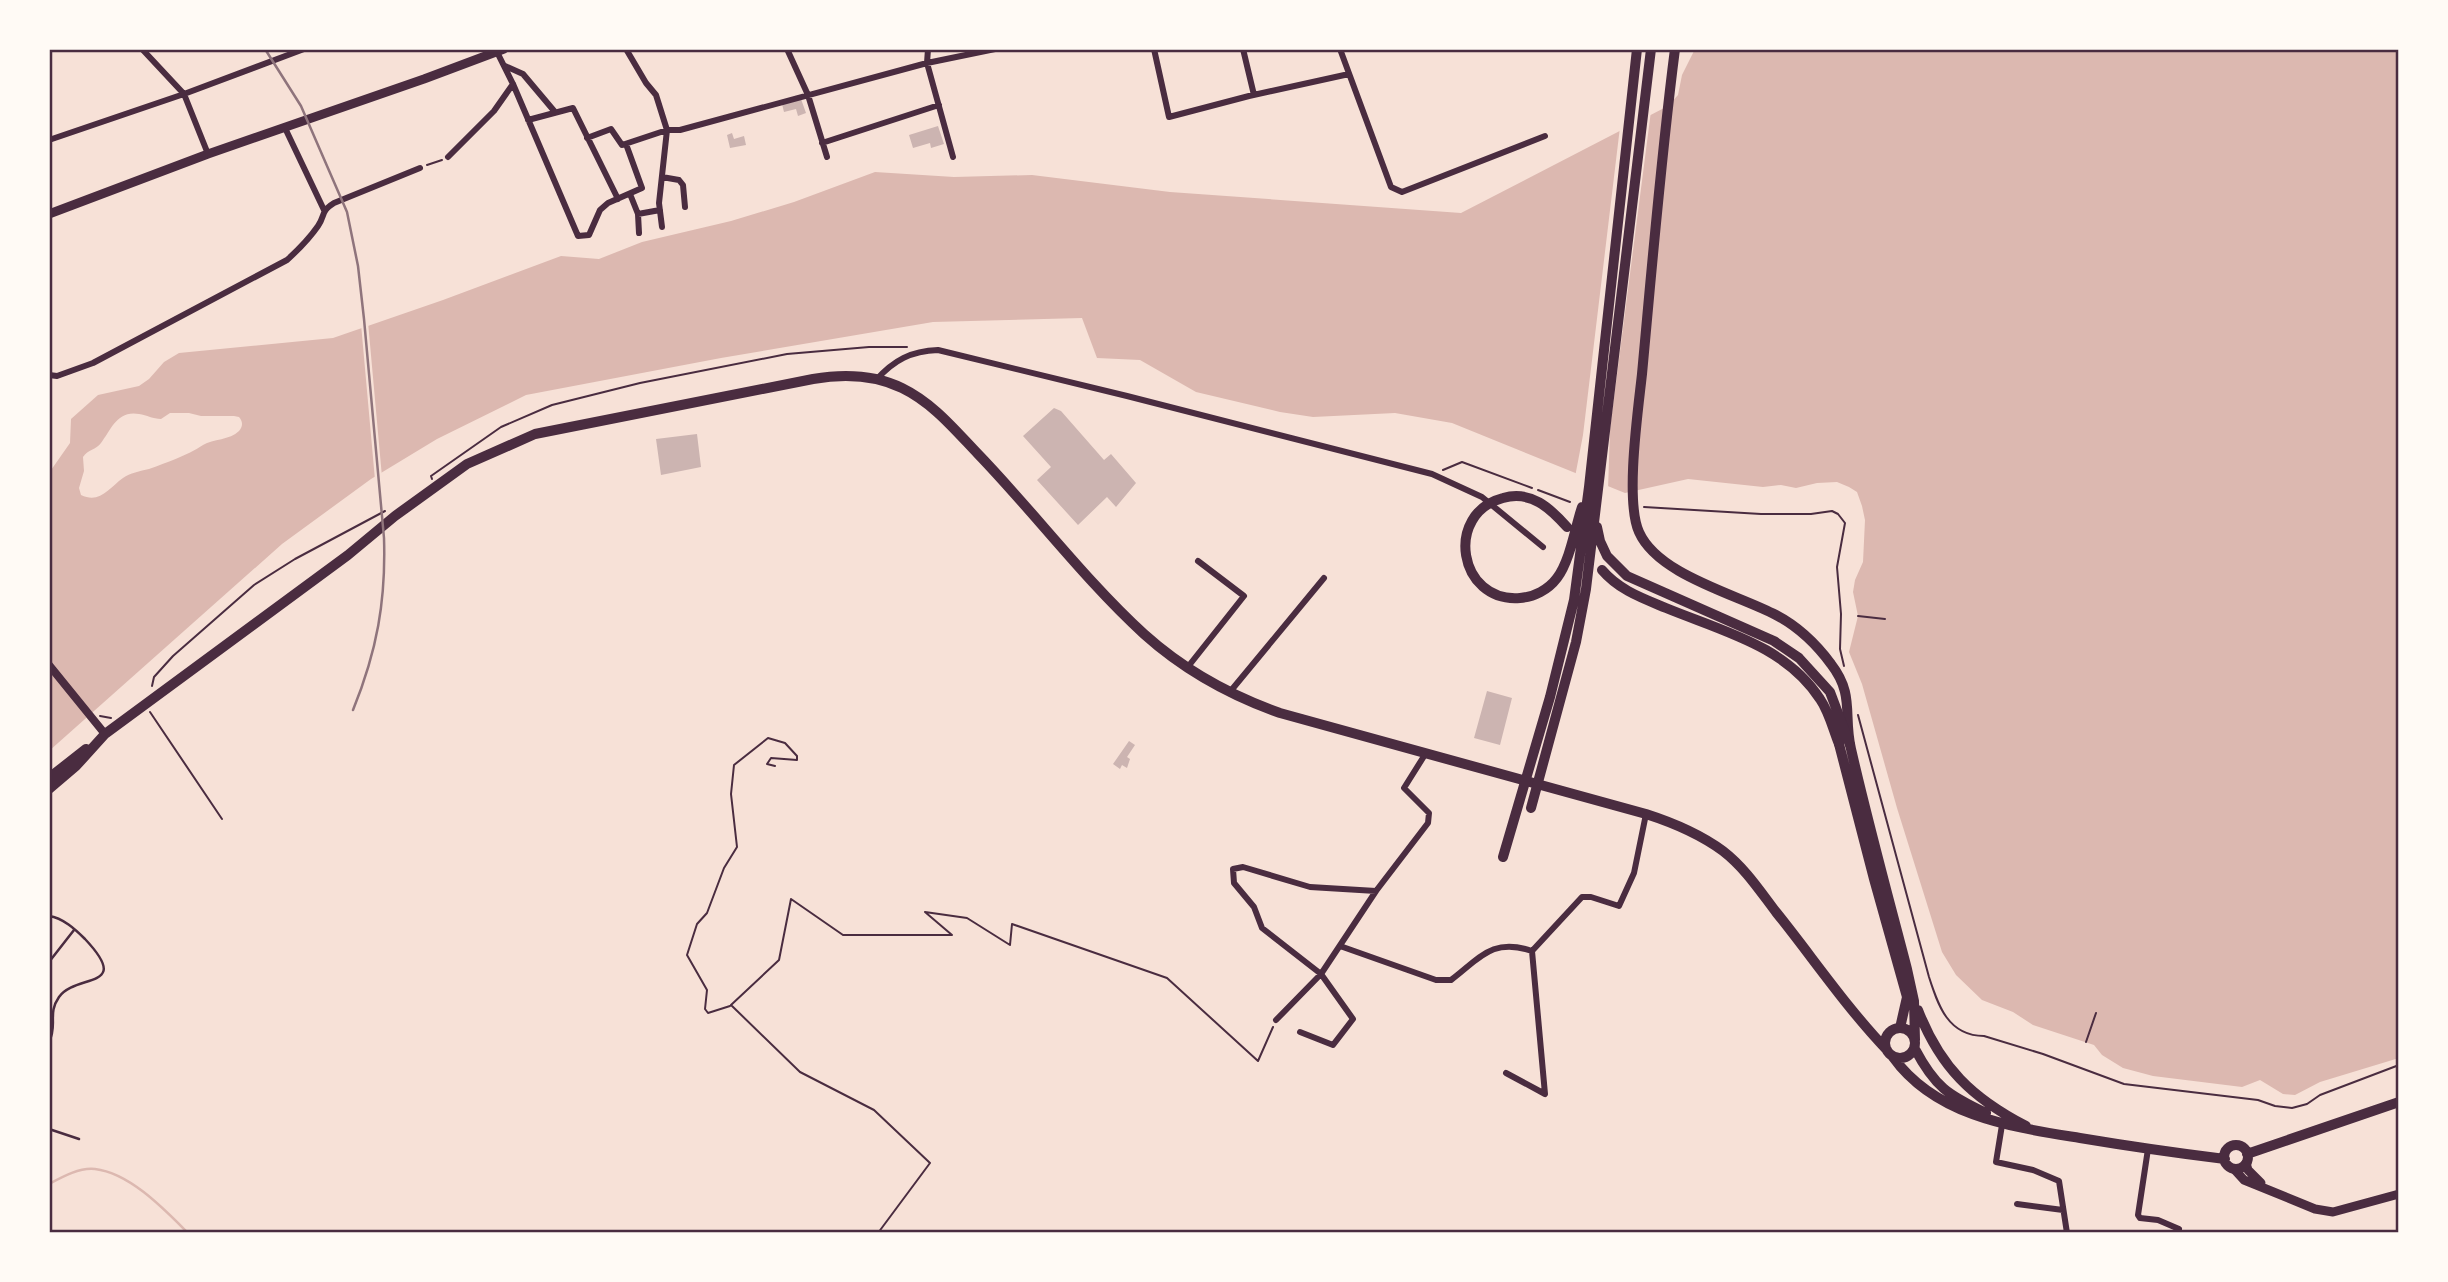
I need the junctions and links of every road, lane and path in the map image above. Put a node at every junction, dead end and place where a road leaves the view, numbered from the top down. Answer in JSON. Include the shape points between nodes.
{"nodes":[{"id":1,"x":142,"y":49,"type":"edge"},
{"id":2,"x":304,"y":49,"type":"edge"},
{"id":3,"x":626,"y":49,"type":"edge"},
{"id":4,"x":787,"y":49,"type":"edge"},
{"id":5,"x":928,"y":49,"type":"edge"},
{"id":6,"x":995,"y":49,"type":"edge"},
{"id":7,"x":1154,"y":49,"type":"edge"},
{"id":8,"x":1243,"y":49,"type":"edge"},
{"id":9,"x":1340,"y":49,"type":"edge"},
{"id":10,"x":1637,"y":49,"type":"edge"},
{"id":11,"x":1653,"y":49,"type":"edge"},
{"id":12,"x":497,"y":50,"type":"edge"},
{"id":13,"x":1674,"y":54,"type":"edge"},
{"id":14,"x":927,"y":63,"type":"junction"},
{"id":15,"x":503,"y":65,"type":"junction"},
{"id":16,"x":1349,"y":74,"type":"junction"},
{"id":17,"x":513,"y":84,"type":"junction"},
{"id":18,"x":184,"y":94,"type":"junction"},
{"id":19,"x":808,"y":95,"type":"junction"},
{"id":20,"x":1254,"y":95,"type":"junction"},
{"id":21,"x":939,"y":105,"type":"junction"},
{"id":22,"x":555,"y":112,"type":"junction"},
{"id":23,"x":528,"y":120,"type":"junction"},
{"id":24,"x":285,"y":128,"type":"junction"},
{"id":25,"x":667,"y":130,"type":"junction"},
{"id":26,"x":1545,"y":136,"type":"dead end"},
{"id":27,"x":587,"y":138,"type":"junction"},
{"id":28,"x":49,"y":141,"type":"edge"},
{"id":29,"x":822,"y":143,"type":"junction"},
{"id":30,"x":626,"y":144,"type":"junction"},
{"id":31,"x":208,"y":154,"type":"junction"},
{"id":32,"x":448,"y":157,"type":"joint"},
{"id":33,"x":827,"y":157,"type":"dead end"},
{"id":34,"x":953,"y":157,"type":"dead end"},
{"id":35,"x":420,"y":168,"type":"joint"},
{"id":36,"x":662,"y":177,"type":"junction"},
{"id":37,"x":630,"y":194,"type":"junction"},
{"id":38,"x":618,"y":199,"type":"junction"},
{"id":39,"x":685,"y":207,"type":"dead end"},
{"id":40,"x":324,"y":210,"type":"junction"},
{"id":41,"x":660,"y":210,"type":"junction"},
{"id":42,"x":638,"y":214,"type":"junction"},
{"id":43,"x":49,"y":215,"type":"edge"},
{"id":44,"x":662,"y":227,"type":"dead end"},
{"id":45,"x":639,"y":233,"type":"dead end"},
{"id":46,"x":911,"y":347,"type":"dead end"},
{"id":47,"x":49,"y":375,"type":"edge"},
{"id":48,"x":876,"y":380,"type":"junction"},
{"id":49,"x":1604,"y":449,"type":"junction"},
{"id":50,"x":1432,"y":474,"type":"junction"},
{"id":51,"x":436,"y":485,"type":"junction"},
{"id":52,"x":1589,"y":487,"type":"junction"},
{"id":53,"x":1570,"y":502,"type":"dead end"},
{"id":54,"x":1636,"y":506,"type":"dead end"},
{"id":55,"x":389,"y":508,"type":"dead end"},
{"id":56,"x":1567,"y":527,"type":"dead end"},
{"id":57,"x":1544,"y":547,"type":"dead end"},
{"id":58,"x":1198,"y":561,"type":"dead end"},
{"id":59,"x":1602,"y":570,"type":"dead end"},
{"id":60,"x":1324,"y":578,"type":"dead end"},
{"id":61,"x":1858,"y":616,"type":"dead end"},
{"id":62,"x":1885,"y":619,"type":"dead end"},
{"id":63,"x":49,"y":665,"type":"edge"},
{"id":64,"x":1187,"y":668,"type":"junction"},
{"id":65,"x":1847,"y":676,"type":"dead end"},
{"id":66,"x":151,"y":692,"type":"dead end"},
{"id":67,"x":1229,"y":692,"type":"junction"},
{"id":68,"x":145,"y":704,"type":"junction"},
{"id":69,"x":1858,"y":715,"type":"dead end"},
{"id":70,"x":96,"y":717,"type":"junction"},
{"id":71,"x":113,"y":718,"type":"dead end"},
{"id":72,"x":105,"y":734,"type":"junction"},
{"id":73,"x":95,"y":743,"type":"junction"},
{"id":74,"x":1844,"y":744,"type":"junction"},
{"id":75,"x":1426,"y":754,"type":"junction"},
{"id":76,"x":775,"y":766,"type":"dead end"},
{"id":77,"x":49,"y":778,"type":"edge"},
{"id":78,"x":49,"y":789,"type":"edge"},
{"id":79,"x":1531,"y":808,"type":"dead end"},
{"id":80,"x":1646,"y":814,"type":"junction"},
{"id":81,"x":222,"y":819,"type":"dead end"},
{"id":82,"x":1503,"y":857,"type":"dead end"},
{"id":83,"x":1376,"y":891,"type":"junction"},
{"id":84,"x":49,"y":916,"type":"edge"},
{"id":85,"x":74,"y":930,"type":"junction"},
{"id":86,"x":1340,"y":946,"type":"junction"},
{"id":87,"x":1532,"y":951,"type":"junction"},
{"id":88,"x":49,"y":962,"type":"edge"},
{"id":89,"x":1321,"y":974,"type":"junction"},
{"id":90,"x":1914,"y":1001,"type":"junction"},
{"id":91,"x":731,"y":1005,"type":"junction"},
{"id":92,"x":2096,"y":1013,"type":"dead end"},
{"id":93,"x":1276,"y":1020,"type":"joint"},
{"id":94,"x":1859,"y":1021,"type":"junction"},
{"id":95,"x":1896,"y":1029,"type":"junction"},
{"id":96,"x":1300,"y":1032,"type":"dead end"},
{"id":97,"x":49,"y":1042,"type":"edge"},
{"id":98,"x":2086,"y":1042,"type":"dead end"},
{"id":99,"x":1915,"y":1044,"type":"junction"},
{"id":100,"x":1890,"y":1054,"type":"junction"},
{"id":101,"x":2399,"y":1065,"type":"edge"},
{"id":102,"x":1506,"y":1073,"type":"dead end"},
{"id":103,"x":2399,"y":1102,"type":"edge"},
{"id":104,"x":2002,"y":1125,"type":"junction"},
{"id":105,"x":49,"y":1129,"type":"edge"},
{"id":106,"x":2036,"y":1130,"type":"junction"},
{"id":107,"x":79,"y":1139,"type":"dead end"},
{"id":108,"x":2148,"y":1149,"type":"junction"},
{"id":109,"x":2225,"y":1159,"type":"junction"},
{"id":110,"x":2247,"y":1159,"type":"junction"},
{"id":111,"x":2234,"y":1169,"type":"junction"},
{"id":112,"x":2267,"y":1189,"type":"junction"},
{"id":113,"x":2399,"y":1194,"type":"edge"},
{"id":114,"x":2017,"y":1204,"type":"dead end"},
{"id":115,"x":2063,"y":1210,"type":"junction"},
{"id":116,"x":2179,"y":1229,"type":"dead end"},
{"id":117,"x":878,"y":1233,"type":"edge"},
{"id":118,"x":2067,"y":1233,"type":"edge"}],
"edges":[{"from":1,"to":18,"type":"street"},
{"from":2,"to":18,"type":"street"},
{"from":3,"to":25,"type":"street","via":[[656,95]]},
{"from":4,"to":19,"type":"street"},
{"from":5,"to":14,"type":"street"},
{"from":6,"to":14,"type":"street"},
{"from":7,"to":20,"type":"street","via":[[1169,117]]},
{"from":8,"to":20,"type":"street"},
{"from":9,"to":16,"type":"street"},
{"from":10,"to":52,"type":"main road"},
{"from":11,"to":49,"type":"main road"},
{"from":12,"to":15,"type":"street"},
{"from":12,"to":24,"type":"main road"},
{"from":13,"to":74,"type":"main road","via":[[1636,439],[1636,523],[1657,557],[1775,615],[1829,662],[1845,687]]},
{"from":14,"to":19,"type":"street"},
{"from":14,"to":21,"type":"street"},
{"from":15,"to":17,"type":"street"},
{"from":15,"to":22,"type":"street","via":[[523,74]]},
{"from":16,"to":20,"type":"street"},
{"from":16,"to":26,"type":"street","via":[[1391,187],[1402,192]]},
{"from":17,"to":23,"type":"street"},
{"from":17,"to":32,"type":"street"},
{"from":18,"to":28,"type":"street"},
{"from":18,"to":31,"type":"street"},
{"from":19,"to":25,"type":"street"},
{"from":19,"to":29,"type":"street"},
{"from":21,"to":29,"type":"street"},
{"from":21,"to":34,"type":"street"},
{"from":22,"to":23,"type":"street"},
{"from":22,"to":27,"type":"street","via":[[573,108]]},
{"from":23,"to":38,"type":"street","via":[[578,236],[589,234],[600,210]]},
{"from":24,"to":31,"type":"main road"},
{"from":24,"to":40,"type":"street"},
{"from":25,"to":30,"type":"street"},
{"from":25,"to":36,"type":"street"},
{"from":27,"to":30,"type":"street","via":[[611,129],[622,145]]},
{"from":27,"to":38,"type":"street"},
{"from":29,"to":33,"type":"street"},
{"from":30,"to":37,"type":"street","via":[[642,188]]},
{"from":31,"to":43,"type":"main road"},
{"from":32,"to":35,"type":"path"},
{"from":35,"to":40,"type":"street"},
{"from":36,"to":39,"type":"street","via":[[683,185]]},
{"from":36,"to":41,"type":"street"},
{"from":37,"to":38,"type":"street"},
{"from":37,"to":42,"type":"street"},
{"from":40,"to":47,"type":"street","via":[[320,223],[287,261],[93,363]]},
{"from":41,"to":42,"type":"street"},
{"from":41,"to":44,"type":"street"},
{"from":42,"to":45,"type":"street"},
{"from":46,"to":51,"type":"path","via":[[788,354],[552,405],[512,421],[431,475]]},
{"from":48,"to":50,"type":"street","via":[[900,359],[937,350]]},
{"from":48,"to":51,"type":"main road","via":[[836,376],[803,380],[535,434],[467,464]]},
{"from":48,"to":64,"type":"main road","via":[[906,390],[937,411],[1124,614]]},
{"from":49,"to":74,"type":"main road","via":[[1597,517],[1599,537],[1612,562],[1634,579],[1774,641],[1799,658],[1830,692]]},
{"from":49,"to":79,"type":"main road","via":[[1582,616]]},
{"from":50,"to":53,"type":"path","via":[[1462,462]]},
{"from":50,"to":57,"type":"street","via":[[1482,497]]},
{"from":51,"to":68,"type":"main road"},
{"from":52,"to":56,"type":"main road","via":[[1562,570],[1551,585],[1534,595],[1512,598],[1493,594],[1476,580],[1467,563],[1465,540],[1471,522],[1486,505],[1504,497],[1523,496],[1541,502]]},
{"from":52,"to":82,"type":"main road","via":[[1566,636]]},
{"from":54,"to":65,"type":"path","via":[[1838,514],[1845,523],[1837,567],[1840,649]]},
{"from":55,"to":66,"type":"path","via":[[254,585],[173,656],[154,677]]},
{"from":58,"to":64,"type":"street","via":[[1244,596]]},
{"from":59,"to":74,"type":"main road","via":[[1623,590],[1790,663],[1822,702]]},
{"from":60,"to":67,"type":"street"},
{"from":61,"to":62,"type":"path"},
{"from":63,"to":70,"type":"street"},
{"from":64,"to":67,"type":"main road"},
{"from":67,"to":75,"type":"main road","via":[[1280,713]]},
{"from":68,"to":72,"type":"main road"},
{"from":68,"to":81,"type":"path"},
{"from":69,"to":101,"type":"path","via":[[1938,1004],[1942,1014],[1965,1032],[2124,1084],[2292,1108]]},
{"from":70,"to":71,"type":"path"},
{"from":70,"to":72,"type":"street"},
{"from":72,"to":73,"type":"main road"},
{"from":73,"to":77,"type":"main road"},
{"from":73,"to":78,"type":"main road"},
{"from":74,"to":90,"type":"main road"},
{"from":74,"to":95,"type":"main road","via":[[1867,855],[1907,997]]},
{"from":75,"to":80,"type":"main road"},
{"from":75,"to":83,"type":"street","via":[[1404,788],[1429,813],[1428,823]]},
{"from":76,"to":91,"type":"path","via":[[767,764],[771,758],[797,760],[797,756],[785,743],[768,738],[734,765],[737,847],[707,913],[697,924],[687,955],[707,990],[708,1013]]},
{"from":80,"to":87,"type":"street","via":[[1634,873],[1619,905],[1582,897]]},
{"from":80,"to":94,"type":"main road","via":[[1694,833],[1736,863]]},
{"from":83,"to":86,"type":"street"},
{"from":83,"to":89,"type":"street","via":[[1310,887],[1243,867],[1233,869],[1234,883],[1254,907],[1262,928]]},
{"from":84,"to":85,"type":"lane"},
{"from":85,"to":88,"type":"lane"},
{"from":85,"to":97,"type":"lane","via":[[102,962],[103,971],[99,978],[67,988],[59,997],[51,1011],[55,1028]]},
{"from":86,"to":87,"type":"street","via":[[1436,980],[1451,980],[1484,952],[1501,946]]},
{"from":86,"to":89,"type":"street"},
{"from":87,"to":102,"type":"street","via":[[1545,1094]]},
{"from":89,"to":93,"type":"street"},
{"from":89,"to":96,"type":"street","via":[[1353,1019],[1334,1045]]},
{"from":90,"to":99,"type":"main road"},
{"from":90,"to":106,"type":"main road","via":[[1933,1045],[1950,1070],[1976,1096]]},
{"from":91,"to":93,"type":"path","via":[[779,960],[790,898],[843,935],[951,935],[925,912],[967,918],[1010,945],[1012,923],[1167,978],[1258,1061]]},
{"from":91,"to":117,"type":"path","via":[[800,1072],[874,1110],[930,1163]]},
{"from":92,"to":98,"type":"path"},
{"from":94,"to":95,"type":"main road","via":[[1879,1030]]},
{"from":94,"to":100,"type":"main road"},
{"from":95,"to":99,"type":"main road","via":[[1910,1031]]},
{"from":95,"to":100,"type":"main road","via":[[1885,1039]]},
{"from":99,"to":100,"type":"main road","via":[[1905,1058]]},
{"from":99,"to":106,"type":"main road","via":[[1932,1078],[1947,1093],[2000,1120]]},
{"from":100,"to":104,"type":"main road","via":[[1929,1092]]},
{"from":103,"to":110,"type":"main road"},
{"from":104,"to":106,"type":"main road"},
{"from":104,"to":115,"type":"street","via":[[1996,1162],[2059,1181]]},
{"from":105,"to":107,"type":"lane"},
{"from":106,"to":108,"type":"main road"},
{"from":108,"to":109,"type":"main road"},
{"from":108,"to":116,"type":"street","via":[[2138,1216]]},
{"from":109,"to":110,"type":"main road","via":[[2235,1145],[2243,1148]]},
{"from":109,"to":111,"type":"main road"},
{"from":110,"to":111,"type":"main road"},
{"from":110,"to":112,"type":"main road","via":[[2248,1170]]},
{"from":111,"to":112,"type":"main road","via":[[2244,1180]]},
{"from":112,"to":113,"type":"main road","via":[[2333,1212]]},
{"from":114,"to":115,"type":"street"},
{"from":115,"to":118,"type":"street"}]}
